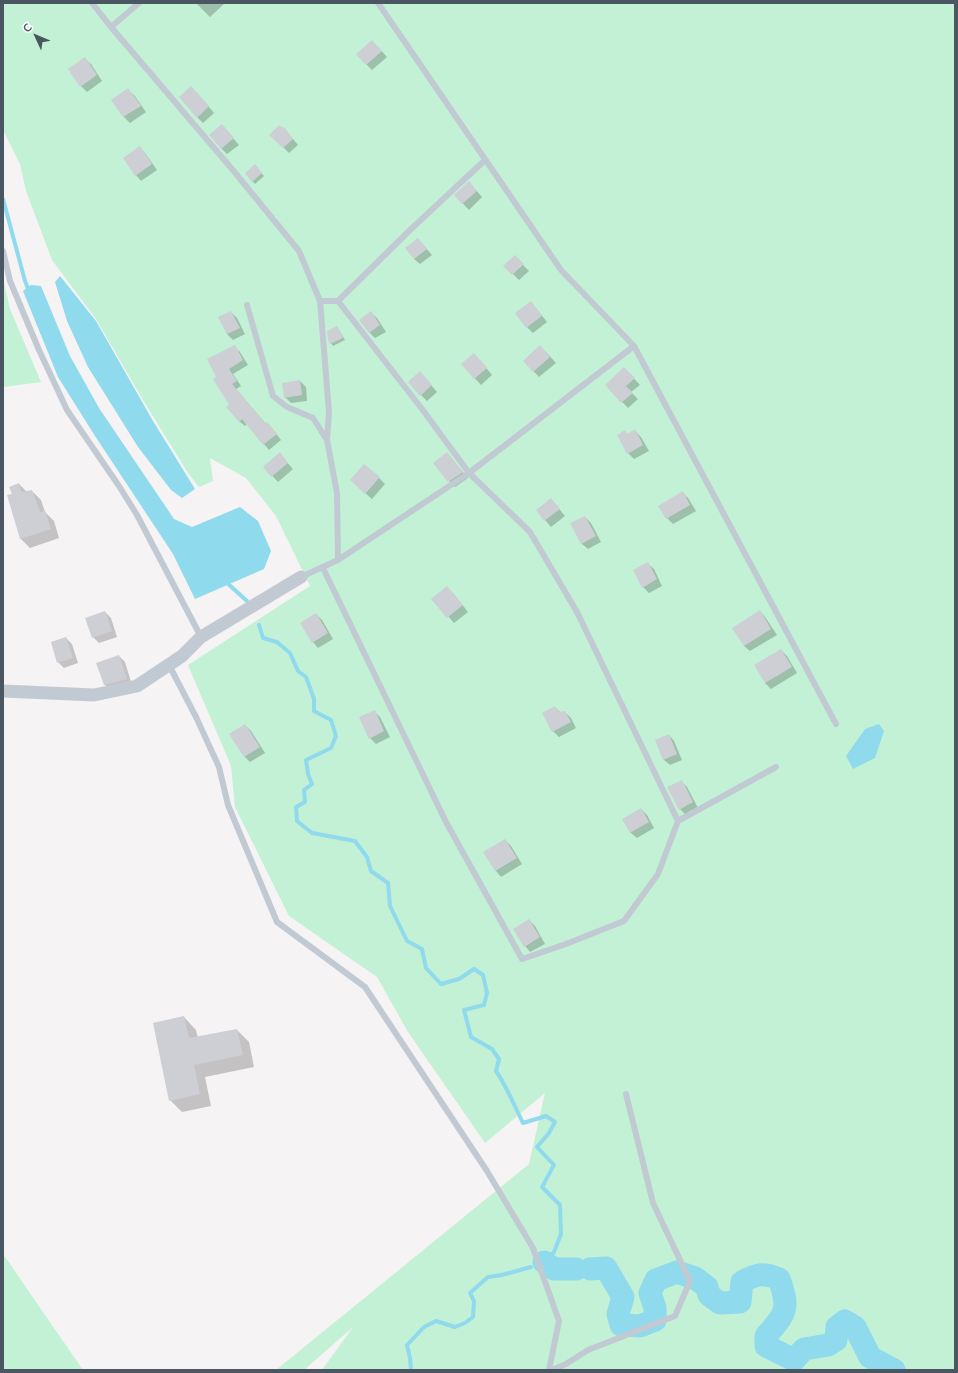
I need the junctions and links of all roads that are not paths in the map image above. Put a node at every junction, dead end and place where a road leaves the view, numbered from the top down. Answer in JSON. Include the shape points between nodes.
{"nodes":[{"id":1,"x":92,"y":3,"type":"edge"},
{"id":2,"x":139,"y":3,"type":"edge"},
{"id":3,"x":378,"y":3,"type":"edge"},
{"id":4,"x":111,"y":27,"type":"junction"},
{"id":5,"x":485,"y":160,"type":"junction"},
{"id":6,"x":3,"y":251,"type":"edge"},
{"id":7,"x":320,"y":301,"type":"junction"},
{"id":8,"x":338,"y":301,"type":"junction"},
{"id":9,"x":248,"y":305,"type":"dead end"},
{"id":10,"x":634,"y":346,"type":"junction"},
{"id":11,"x":327,"y":440,"type":"junction"},
{"id":12,"x":469,"y":473,"type":"junction"},
{"id":13,"x":338,"y":560,"type":"junction"},
{"id":14,"x":323,"y":568,"type":"junction"},
{"id":15,"x":301,"y":577,"type":"joint"},
{"id":16,"x":201,"y":637,"type":"junction"},
{"id":17,"x":169,"y":665,"type":"junction"},
{"id":18,"x":3,"y":691,"type":"edge"},
{"id":19,"x":836,"y":724,"type":"dead end"},
{"id":20,"x":776,"y":767,"type":"dead end"},
{"id":21,"x":678,"y":821,"type":"junction"},
{"id":22,"x":626,"y":1094,"type":"dead end"},
{"id":23,"x":551,"y":1370,"type":"edge"}],
"edges":[{"from":1,"to":4,"type":"lane"},
{"from":2,"to":4,"type":"lane"},
{"from":3,"to":5,"type":"lane"},
{"from":4,"to":7,"type":"lane","via":[[299,251]]},
{"from":5,"to":8,"type":"lane"},
{"from":5,"to":10,"type":"lane","via":[[561,270]]},
{"from":6,"to":16,"type":"lane","via":[[10,281],[67,410],[137,515]]},
{"from":7,"to":8,"type":"lane"},
{"from":7,"to":11,"type":"lane","via":[[329,412]]},
{"from":8,"to":12,"type":"lane"},
{"from":9,"to":11,"type":"lane","via":[[273,396],[287,407],[313,418]]},
{"from":10,"to":12,"type":"lane"},
{"from":10,"to":19,"type":"lane"},
{"from":11,"to":13,"type":"lane","via":[[337,493]]},
{"from":12,"to":13,"type":"lane"},
{"from":12,"to":21,"type":"lane","via":[[530,532],[577,612]]},
{"from":13,"to":14,"type":"lane"},
{"from":14,"to":15,"type":"lane"},
{"from":14,"to":21,"type":"lane","via":[[446,822],[522,959],[624,921],[658,874]]},
{"from":15,"to":16,"type":"street"},
{"from":16,"to":17,"type":"street"},
{"from":17,"to":18,"type":"street","via":[[137,686],[94,695]]},
{"from":17,"to":23,"type":"lane","via":[[219,767],[228,805],[277,922],[365,987],[487,1171],[533,1248],[559,1321]]},
{"from":20,"to":21,"type":"lane"},
{"from":22,"to":23,"type":"lane","via":[[653,1203],[690,1282],[675,1316],[588,1350]]}]}
